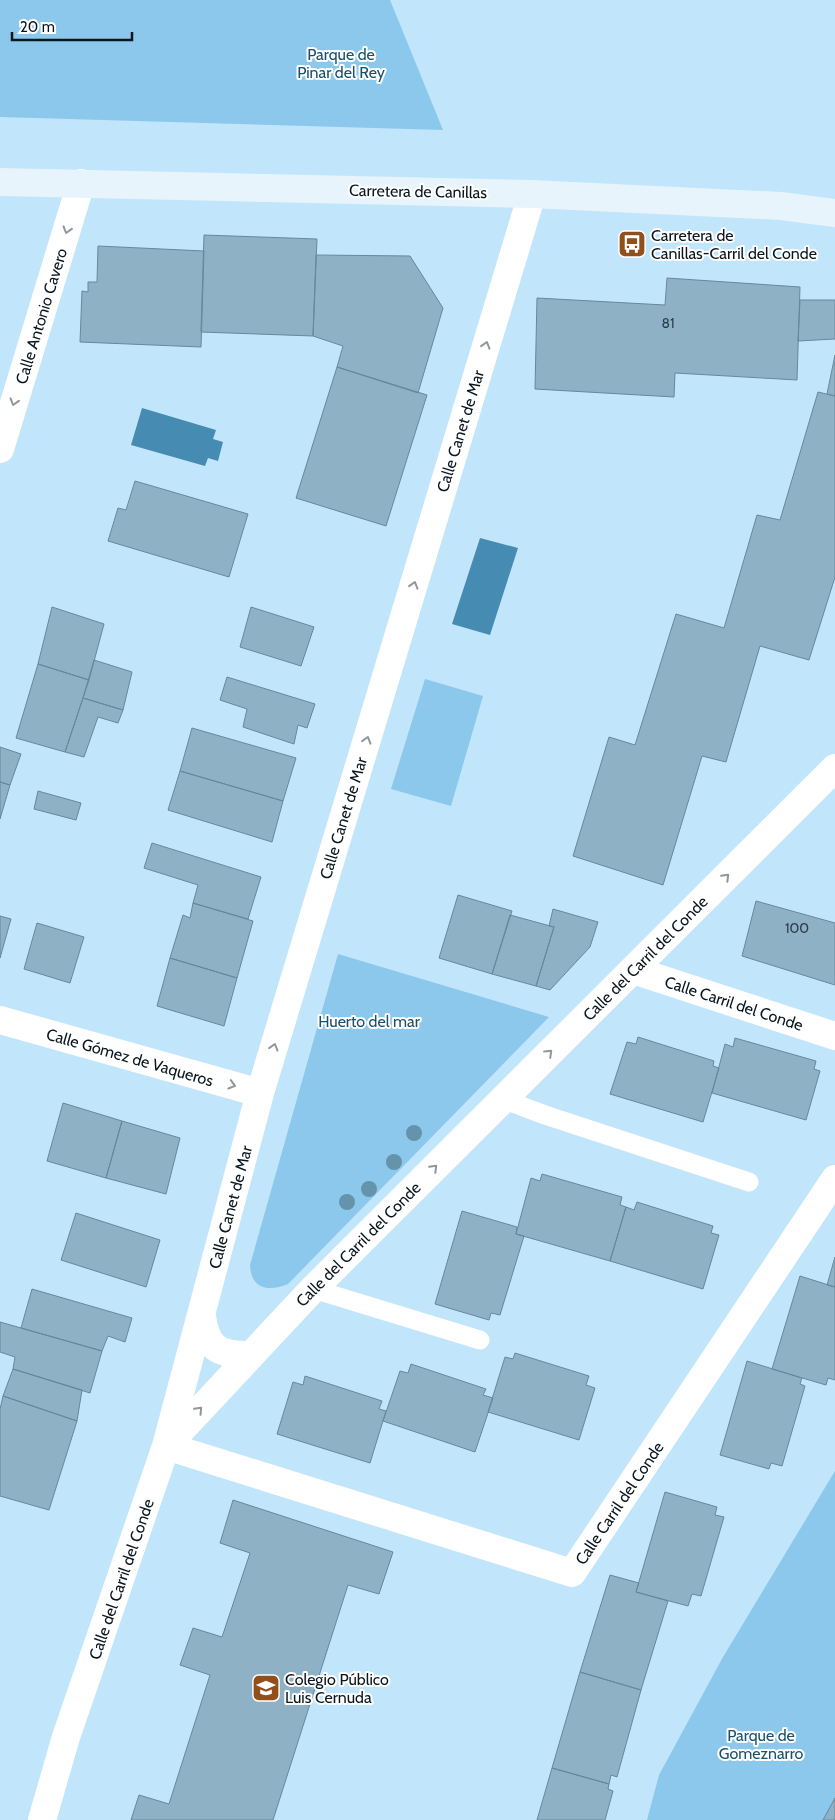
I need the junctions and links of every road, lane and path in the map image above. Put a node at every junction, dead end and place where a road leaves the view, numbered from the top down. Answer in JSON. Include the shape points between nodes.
{"nodes":[{"id":1,"x":0,"y":182,"type":"edge"},
{"id":2,"x":81,"y":183,"type":"junction"},
{"id":3,"x":532,"y":194,"type":"junction"},
{"id":4,"x":835,"y":213,"type":"edge"},
{"id":5,"x":0,"y":449,"type":"edge"},
{"id":6,"x":835,"y":768,"type":"edge"},
{"id":7,"x":633,"y":970,"type":"junction"},
{"id":8,"x":0,"y":1020,"type":"edge"},
{"id":9,"x":835,"y":1036,"type":"edge"},
{"id":10,"x":260,"y":1093,"type":"junction"},
{"id":11,"x":502,"y":1099,"type":"junction"},
{"id":12,"x":835,"y":1179,"type":"edge"},
{"id":13,"x":749,"y":1182,"type":"dead end"},
{"id":14,"x":313,"y":1289,"type":"junction"},
{"id":15,"x":202,"y":1316,"type":"junction"},
{"id":16,"x":480,"y":1340,"type":"dead end"},
{"id":17,"x":250,"y":1355,"type":"junction"},
{"id":18,"x":166,"y":1446,"type":"junction"},
{"id":19,"x":42,"y":1820,"type":"edge"}],
"edges":[{"from":1,"to":2,"type":"street","name":"Carretera de Canillas"},
{"from":2,"to":3,"type":"street","name":"Carretera de Canillas"},
{"from":2,"to":5,"type":"street","name":"Calle Antonio Cavero","one_way":true},
{"from":3,"to":4,"type":"street","name":"Carretera de Canillas","via":[[782,206]]},
{"from":10,"to":3,"type":"street","name":"Calle Canet de Mar","one_way":true},
{"from":7,"to":6,"type":"street","name":"Calle del Carril del Conde","one_way":true},
{"from":7,"to":9,"type":"street","name":"Calle Carril del Conde"},
{"from":11,"to":7,"type":"street","name":"Calle del Carril del Conde","one_way":true},
{"from":8,"to":10,"type":"street","name":"Calle Gómez de Vaqueros","one_way":true},
{"from":10,"to":15,"type":"street","name":"Calle Canet de Mar"},
{"from":11,"to":13,"type":"lane"},
{"from":14,"to":11,"type":"street","name":"Calle del Carril del Conde","one_way":true},
{"from":12,"to":18,"type":"street","name":"Calle Carril del Conde","via":[[572,1573]]},
{"from":14,"to":16,"type":"lane"},
{"from":14,"to":17,"type":"street","name":"Calle del Carril del Conde"},
{"from":15,"to":17,"type":"street","via":[[204,1335],[214,1346],[231,1355]]},
{"from":15,"to":18,"type":"street","name":"Calle Canet de Mar"},
{"from":18,"to":17,"type":"street","name":"Calle del Carril del Conde","one_way":true},
{"from":18,"to":19,"type":"street","name":"Calle del Carril del Conde","via":[[66,1737]]}]}
